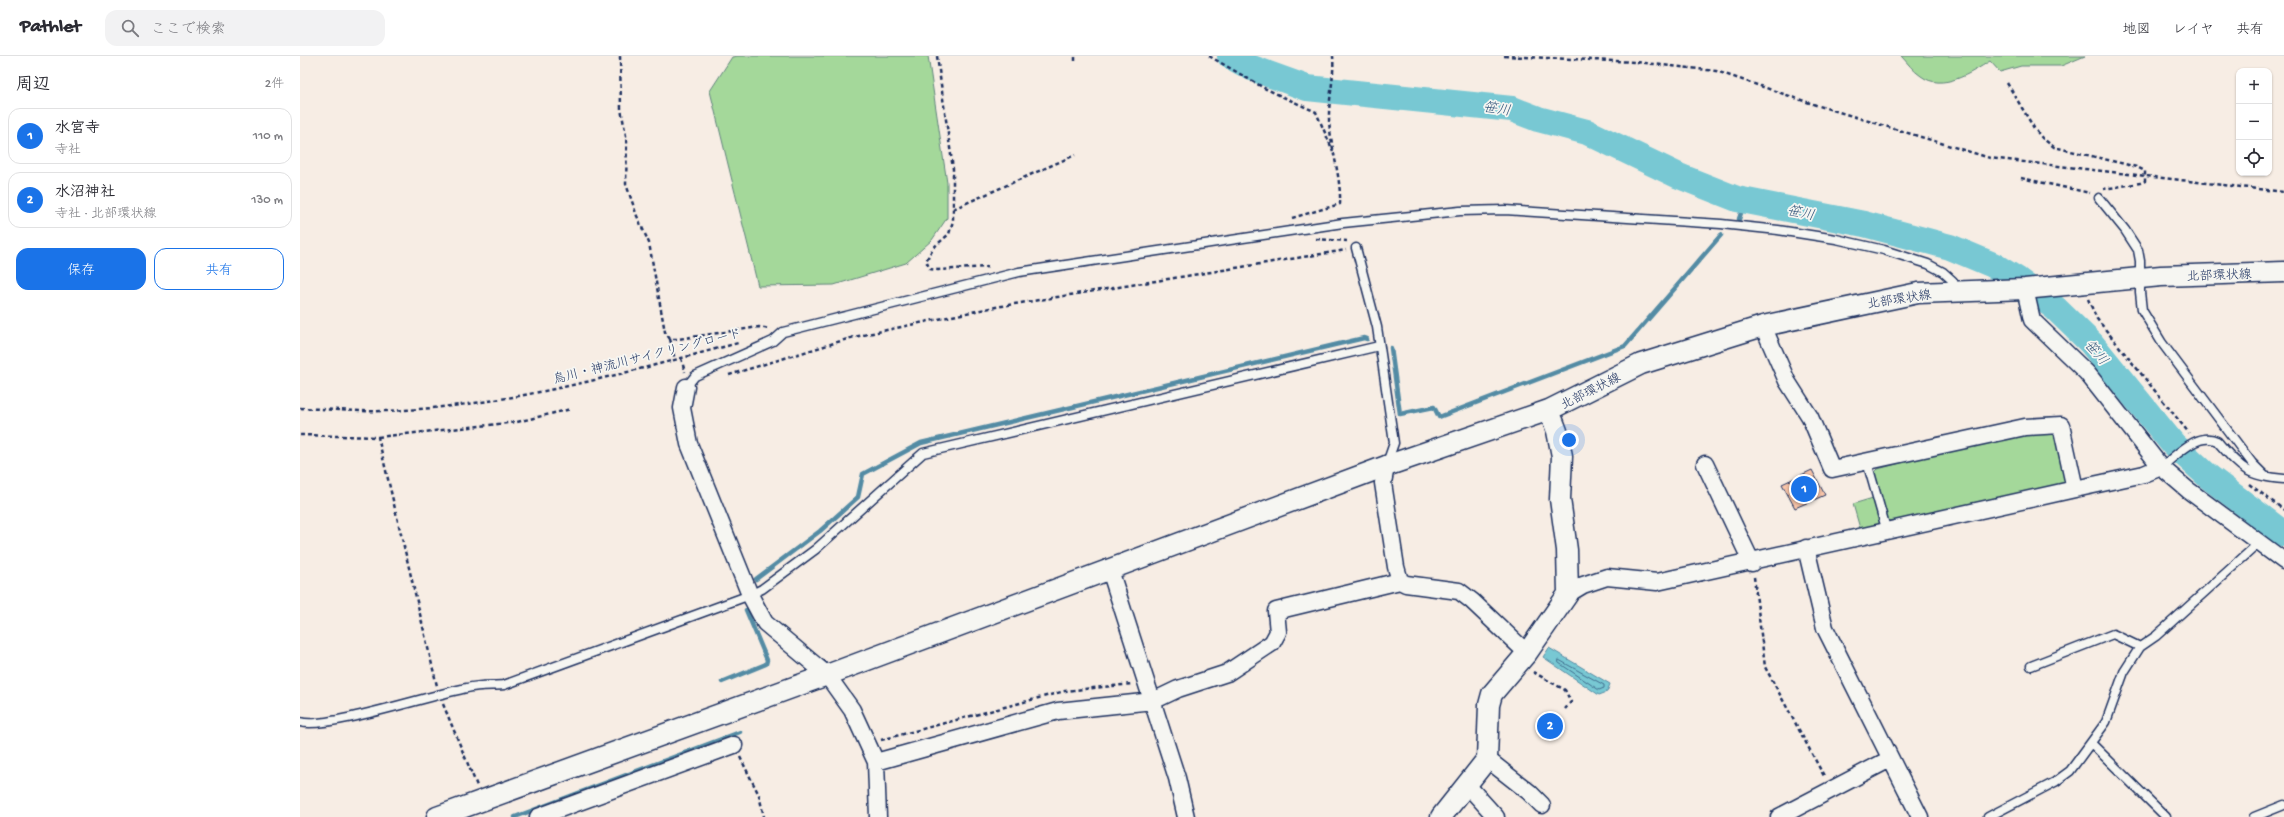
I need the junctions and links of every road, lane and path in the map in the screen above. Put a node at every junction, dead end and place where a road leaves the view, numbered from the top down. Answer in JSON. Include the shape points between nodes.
{"nodes":[{"id":1,"x":620,"y":56,"type":"edge"},
{"id":2,"x":937,"y":56,"type":"edge"},
{"id":3,"x":1076,"y":56,"type":"edge"},
{"id":4,"x":1209,"y":56,"type":"edge"},
{"id":5,"x":1333,"y":56,"type":"edge"},
{"id":6,"x":1504,"y":56,"type":"edge"},
{"id":7,"x":1075,"y":61,"type":"dead end"},
{"id":8,"x":2007,"y":84,"type":"dead end"},
{"id":9,"x":1075,"y":155,"type":"dead end"},
{"id":10,"x":1335,"y":155,"type":"junction"},
{"id":11,"x":2147,"y":176,"type":"junction"},
{"id":12,"x":2021,"y":178,"type":"dead end"},
{"id":13,"x":2284,"y":192,"type":"edge"},
{"id":14,"x":2099,"y":198,"type":"junction"},
{"id":15,"x":953,"y":209,"type":"junction"},
{"id":16,"x":1286,"y":221,"type":"dead end"},
{"id":17,"x":1356,"y":248,"type":"joint"},
{"id":18,"x":990,"y":267,"type":"dead end"},
{"id":19,"x":2284,"y":272,"type":"edge"},
{"id":20,"x":2140,"y":277,"type":"junction"},
{"id":21,"x":2025,"y":288,"type":"junction"},
{"id":22,"x":2085,"y":289,"type":"junction"},
{"id":23,"x":1954,"y":291,"type":"junction"},
{"id":24,"x":1763,"y":326,"type":"junction"},
{"id":25,"x":783,"y":332,"type":"junction"},
{"id":26,"x":670,"y":339,"type":"junction"},
{"id":27,"x":739,"y":343,"type":"dead end"},
{"id":28,"x":1379,"y":346,"type":"junction"},
{"id":29,"x":675,"y":360,"type":"junction"},
{"id":30,"x":724,"y":376,"type":"dead end"},
{"id":31,"x":686,"y":387,"type":"joint"},
{"id":32,"x":300,"y":408,"type":"edge"},
{"id":33,"x":571,"y":409,"type":"dead end"},
{"id":34,"x":1549,"y":410,"type":"junction"},
{"id":35,"x":300,"y":435,"type":"edge"},
{"id":36,"x":378,"y":437,"type":"junction"},
{"id":37,"x":2195,"y":442,"type":"junction"},
{"id":38,"x":1867,"y":462,"type":"junction"},
{"id":39,"x":1704,"y":464,"type":"dead end"},
{"id":40,"x":2165,"y":465,"type":"junction"},
{"id":41,"x":1386,"y":466,"type":"junction"},
{"id":42,"x":2265,"y":476,"type":"junction"},
{"id":43,"x":2284,"y":478,"type":"edge"},
{"id":44,"x":2076,"y":490,"type":"junction"},
{"id":45,"x":1887,"y":532,"type":"junction"},
{"id":46,"x":2259,"y":543,"type":"junction"},
{"id":47,"x":1806,"y":548,"type":"junction"},
{"id":48,"x":2284,"y":561,"type":"edge"},
{"id":49,"x":1752,"y":562,"type":"junction"},
{"id":50,"x":1110,"y":570,"type":"junction"},
{"id":51,"x":1400,"y":581,"type":"junction"},
{"id":52,"x":1568,"y":594,"type":"junction"},
{"id":53,"x":750,"y":595,"type":"junction"},
{"id":54,"x":2140,"y":647,"type":"junction"},
{"id":55,"x":1527,"y":653,"type":"junction"},
{"id":56,"x":2031,"y":666,"type":"dead end"},
{"id":57,"x":827,"y":675,"type":"junction"},
{"id":58,"x":1546,"y":679,"type":"dead end"},
{"id":59,"x":439,"y":694,"type":"junction"},
{"id":60,"x":1153,"y":701,"type":"junction"},
{"id":61,"x":1565,"y":710,"type":"dead end"},
{"id":62,"x":300,"y":722,"type":"edge"},
{"id":63,"x":2091,"y":743,"type":"junction"},
{"id":64,"x":734,"y":745,"type":"joint"},
{"id":65,"x":1487,"y":759,"type":"junction"},
{"id":66,"x":1890,"y":759,"type":"junction"},
{"id":67,"x":876,"y":762,"type":"junction"},
{"id":68,"x":1468,"y":786,"type":"junction"},
{"id":69,"x":1832,"y":790,"type":"junction"},
{"id":70,"x":482,"y":799,"type":"junction"},
{"id":71,"x":2284,"y":805,"type":"edge"},
{"id":72,"x":1542,"y":806,"type":"dead end"},
{"id":73,"x":437,"y":817,"type":"edge"},
{"id":74,"x":538,"y":817,"type":"edge"},
{"id":75,"x":764,"y":817,"type":"edge"},
{"id":76,"x":878,"y":817,"type":"edge"},
{"id":77,"x":1186,"y":817,"type":"edge"},
{"id":78,"x":1441,"y":817,"type":"edge"},
{"id":79,"x":1496,"y":817,"type":"edge"},
{"id":80,"x":1780,"y":817,"type":"edge"},
{"id":81,"x":1920,"y":817,"type":"edge"},
{"id":82,"x":1988,"y":817,"type":"edge"},
{"id":83,"x":2166,"y":817,"type":"edge"},
{"id":84,"x":2254,"y":817,"type":"edge"}],
"edges":[{"from":1,"to":26,"type":"path","via":[[621,108],[627,141],[626,184],[649,243],[665,332]]},
{"from":2,"to":15,"type":"path","via":[[953,169]]},
{"from":3,"to":7,"type":"path"},
{"from":4,"to":10,"type":"path","via":[[1266,90],[1316,112]]},
{"from":5,"to":10,"type":"path","via":[[1334,71],[1329,112]]},
{"from":6,"to":11,"type":"path","via":[[1636,62],[1716,71],[1816,105],[1990,158]]},
{"from":8,"to":11,"type":"path","via":[[2034,128],[2054,147],[2137,167],[2145,171]]},
{"from":9,"to":15,"type":"path"},
{"from":10,"to":16,"type":"path","via":[[1340,204]]},
{"from":11,"to":13,"type":"path"},
{"from":11,"to":14,"type":"path","via":[[2146,181],[2140,183],[2102,189],[2098,192]]},
{"from":12,"to":14,"type":"path","via":[[2087,192]]},
{"from":14,"to":20,"type":"lane","via":[[2138,250]]},
{"from":15,"to":18,"type":"path","via":[[949,234],[928,255],[926,261],[930,269]]},
{"from":17,"to":28,"type":"lane","via":[[1372,302]]},
{"from":17,"to":30,"type":"path","via":[[990,308],[854,337]]},
{"from":19,"to":20,"type":"street","name":"北部環状線"},
{"from":20,"to":22,"type":"street","name":"北部環状線"},
{"from":20,"to":42,"type":"lane","via":[[2142,310],[2162,343],[2252,463]]},
{"from":21,"to":22,"type":"street","name":"北部環状線","via":[[2058,286]]},
{"from":21,"to":23,"type":"street","name":"北部環状線"},
{"from":21,"to":40,"type":"street","via":[[2032,320],[2087,373]]},
{"from":22,"to":37,"type":"path","via":[[2097,319]]},
{"from":23,"to":24,"type":"street","name":"北部環状線","via":[[1918,293]]},
{"from":23,"to":25,"type":"lane","via":[[1953,281],[1928,264],[1836,239],[1721,224],[1505,210],[1343,223],[1019,272]]},
{"from":24,"to":34,"type":"street","name":"北部環状線","via":[[1641,364]]},
{"from":24,"to":38,"type":"street","via":[[1787,381],[1810,417],[1832,470]]},
{"from":25,"to":26,"type":"path","via":[[759,327]]},
{"from":25,"to":31,"type":"lane","via":[[773,341],[695,376]]},
{"from":26,"to":29,"type":"path"},
{"from":27,"to":29,"type":"path","name":"烏川・神流川サイクリングロード"},
{"from":28,"to":41,"type":"lane","via":[[1394,443]]},
{"from":28,"to":53,"type":"lane","via":[[923,453],[816,549]]},
{"from":29,"to":32,"type":"path","name":"烏川・神流川サイクリングロード","via":[[587,383],[465,404],[384,411]]},
{"from":31,"to":53,"type":"street","via":[[682,408],[689,444]]},
{"from":33,"to":36,"type":"path","via":[[517,422]]},
{"from":34,"to":41,"type":"street"},
{"from":34,"to":52,"type":"street","name":"北部環状線","via":[[1562,456],[1560,499],[1567,550]]},
{"from":35,"to":36,"type":"path"},
{"from":36,"to":59,"type":"path"},
{"from":37,"to":40,"type":"lane"},
{"from":37,"to":42,"type":"lane","via":[[2212,438],[2245,470],[2258,476]]},
{"from":38,"to":44,"type":"street","via":[[2025,427],[2062,425]]},
{"from":38,"to":45,"type":"lane"},
{"from":39,"to":49,"type":"street"},
{"from":40,"to":44,"type":"street","via":[[2144,474]]},
{"from":40,"to":46,"type":"street"},
{"from":41,"to":50,"type":"street"},
{"from":41,"to":51,"type":"street","via":[[1383,483]]},
{"from":42,"to":43,"type":"lane"},
{"from":44,"to":45,"type":"street"},
{"from":45,"to":47,"type":"street"},
{"from":46,"to":48,"type":"street"},
{"from":46,"to":54,"type":"lane","via":[[2156,636]]},
{"from":47,"to":49,"type":"street"},
{"from":47,"to":66,"type":"street","via":[[1825,628]]},
{"from":49,"to":52,"type":"street","via":[[1657,582],[1607,577],[1583,585]]},
{"from":49,"to":69,"type":"path","via":[[1765,667]]},
{"from":50,"to":57,"type":"street"},
{"from":50,"to":60,"type":"street"},
{"from":51,"to":55,"type":"street","via":[[1459,591]]},
{"from":51,"to":60,"type":"street","via":[[1276,611],[1278,632],[1272,643],[1227,673],[1178,688]]},
{"from":52,"to":55,"type":"street"},
{"from":53,"to":57,"type":"street","via":[[765,623]]},
{"from":53,"to":59,"type":"lane","via":[[504,685],[469,687]]},
{"from":54,"to":56,"type":"lane","via":[[2113,634]]},
{"from":54,"to":63,"type":"lane","via":[[2124,672],[2106,722]]},
{"from":55,"to":65,"type":"street","via":[[1492,694],[1489,705]]},
{"from":57,"to":67,"type":"street","via":[[852,710]]},
{"from":57,"to":70,"type":"street"},
{"from":58,"to":61,"type":"path","via":[[1565,690],[1571,702]]},
{"from":59,"to":62,"type":"lane","via":[[348,717],[316,723]]},
{"from":59,"to":70,"type":"path"},
{"from":60,"to":67,"type":"street","via":[[1058,711]]},
{"from":60,"to":77,"type":"street","via":[[1177,778]]},
{"from":63,"to":82,"type":"lane","via":[[2070,771],[2055,782]]},
{"from":63,"to":83,"type":"lane"},
{"from":64,"to":74,"type":"street"},
{"from":64,"to":75,"type":"path","via":[[759,795]]},
{"from":65,"to":68,"type":"street"},
{"from":65,"to":72,"type":"street","via":[[1529,792]]},
{"from":66,"to":69,"type":"street"},
{"from":66,"to":81,"type":"street"},
{"from":67,"to":76,"type":"street"},
{"from":68,"to":78,"type":"street"},
{"from":68,"to":79,"type":"street"},
{"from":69,"to":80,"type":"street"},
{"from":70,"to":73,"type":"street"},
{"from":71,"to":84,"type":"lane"}]}
